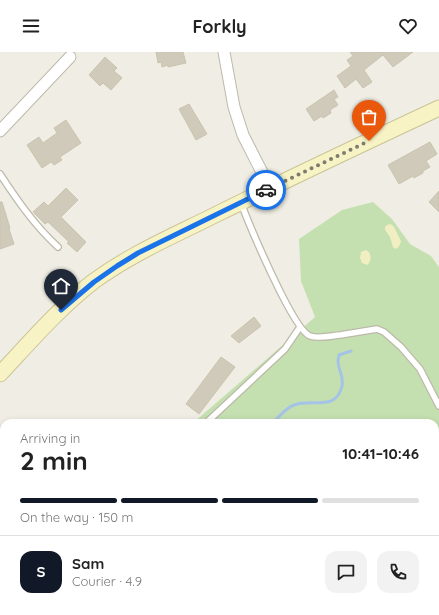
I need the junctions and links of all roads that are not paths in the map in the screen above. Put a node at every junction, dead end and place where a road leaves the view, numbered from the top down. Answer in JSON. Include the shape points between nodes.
{"nodes":[{"id":1,"x":224,"y":52,"type":"edge"},
{"id":2,"x":73,"y":54,"type":"edge"},
{"id":3,"x":439,"y":108,"type":"edge"},
{"id":4,"x":0,"y":131,"type":"edge"},
{"id":5,"x":0,"y":174,"type":"edge"},
{"id":6,"x":270,"y":188,"type":"junction"},
{"id":7,"x":240,"y":202,"type":"junction"},
{"id":8,"x":58,"y":247,"type":"dead end"},
{"id":9,"x":300,"y":327,"type":"junction"},
{"id":10,"x":0,"y":374,"type":"edge"},
{"id":11,"x":439,"y":406,"type":"edge"},
{"id":12,"x":210,"y":419,"type":"edge"}],
"edges":[{"from":1,"to":6,"type":"street","via":[[234,107],[243,135]]},
{"from":2,"to":4,"type":"street"},
{"from":3,"to":6,"type":"street"},
{"from":5,"to":8,"type":"lane","via":[[22,206]]},
{"from":6,"to":7,"type":"street"},
{"from":7,"to":9,"type":"lane","via":[[267,265]]},
{"from":7,"to":10,"type":"street","via":[[138,253],[94,282],[61,310]]},
{"from":9,"to":11,"type":"lane","via":[[308,336],[320,337],[377,329],[384,332],[420,369]]},
{"from":9,"to":12,"type":"lane","via":[[285,349]]}]}
